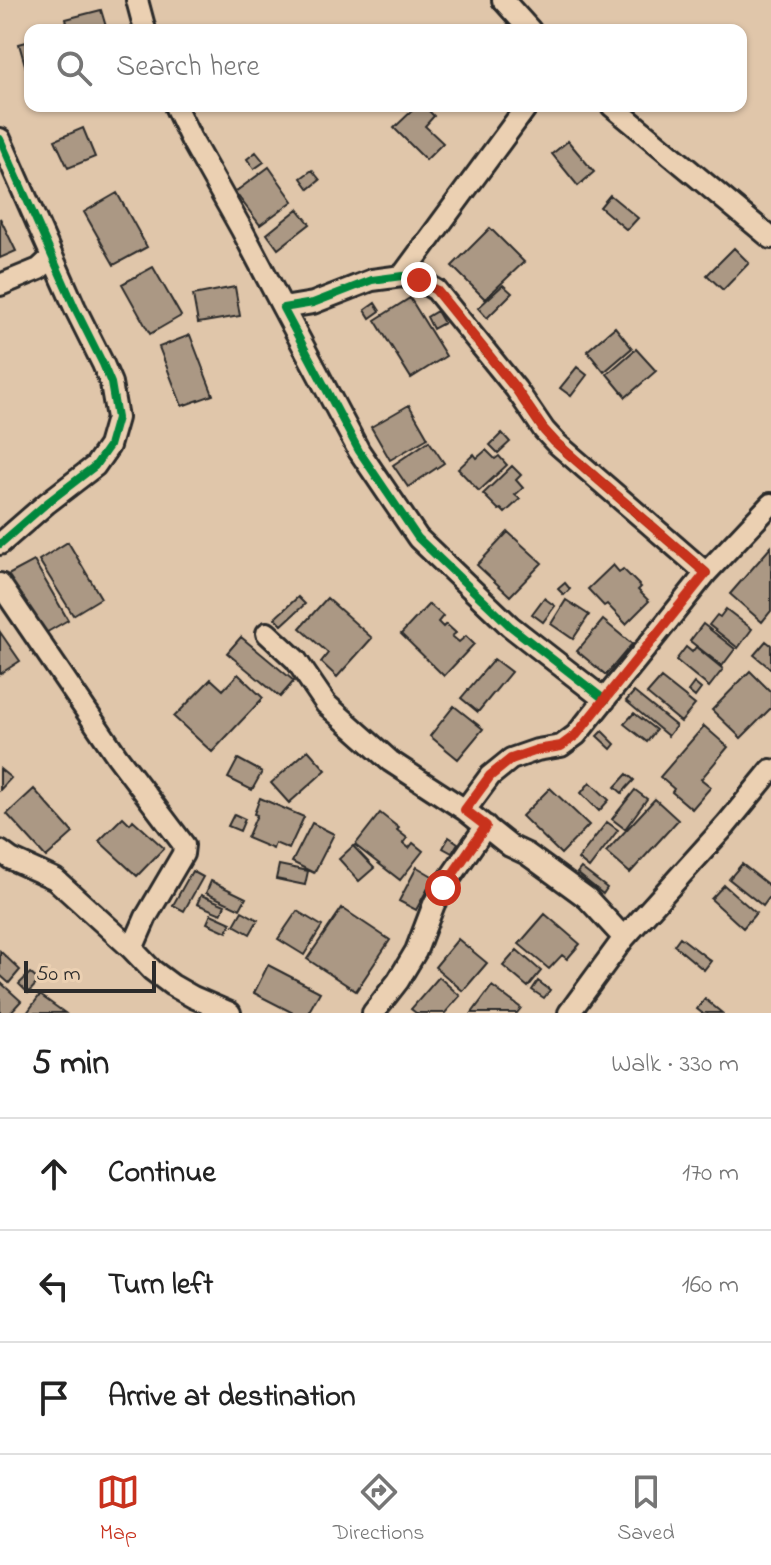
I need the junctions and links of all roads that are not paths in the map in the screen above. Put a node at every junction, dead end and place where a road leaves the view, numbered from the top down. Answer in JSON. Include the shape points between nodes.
{"nodes":[{"id":1,"x":137,"y":0,"type":"edge"},
{"id":2,"x":503,"y":0,"type":"edge"},
{"id":3,"x":143,"y":24,"type":"edge"},
{"id":4,"x":525,"y":24,"type":"edge"},
{"id":5,"x":178,"y":112,"type":"edge"},
{"id":6,"x":523,"y":112,"type":"edge"},
{"id":7,"x":619,"y":112,"type":"edge"},
{"id":8,"x":0,"y":139,"type":"edge"},
{"id":9,"x":771,"y":238,"type":"edge"},
{"id":10,"x":52,"y":257,"type":"junction"},
{"id":11,"x":402,"y":276,"type":"junction"},
{"id":12,"x":0,"y":285,"type":"edge"},
{"id":13,"x":283,"y":308,"type":"junction"},
{"id":14,"x":771,"y":504,"type":"edge"},
{"id":15,"x":0,"y":544,"type":"edge"},
{"id":16,"x":706,"y":573,"type":"junction"},
{"id":17,"x":0,"y":584,"type":"edge"},
{"id":18,"x":267,"y":633,"type":"dead end"},
{"id":19,"x":605,"y":700,"type":"junction"},
{"id":20,"x":771,"y":770,"type":"edge"},
{"id":21,"x":465,"y":810,"type":"junction"},
{"id":22,"x":486,"y":826,"type":"junction"},
{"id":23,"x":0,"y":851,"type":"edge"},
{"id":24,"x":624,"y":938,"type":"junction"},
{"id":25,"x":132,"y":949,"type":"junction"},
{"id":26,"x":230,"y":1013,"type":"edge"},
{"id":27,"x":373,"y":1013,"type":"edge"},
{"id":28,"x":569,"y":1013,"type":"edge"}],
"edges":[{"from":1,"to":3,"type":"street"},
{"from":2,"to":4,"type":"street"},
{"from":5,"to":13,"type":"street"},
{"from":6,"to":11,"type":"street"},
{"from":7,"to":9,"type":"street"},
{"from":8,"to":10,"type":"street"},
{"from":10,"to":12,"type":"street","via":[[39,269]]},
{"from":10,"to":15,"type":"street","via":[[111,383],[117,418],[109,446],[95,466]]},
{"from":11,"to":13,"type":"street"},
{"from":11,"to":16,"type":"street","via":[[436,290],[555,442]]},
{"from":13,"to":19,"type":"street","via":[[359,451],[418,538],[510,626]]},
{"from":14,"to":16,"type":"street"},
{"from":16,"to":19,"type":"street"},
{"from":17,"to":25,"type":"street","via":[[184,845]]},
{"from":18,"to":21,"type":"street","via":[[296,660],[326,704],[390,761]]},
{"from":19,"to":21,"type":"street","via":[[561,746],[511,759],[490,776]]},
{"from":20,"to":24,"type":"street"},
{"from":21,"to":22,"type":"street"},
{"from":22,"to":24,"type":"street","via":[[587,898]]},
{"from":22,"to":27,"type":"street","via":[[443,888],[398,981]]},
{"from":23,"to":25,"type":"street","via":[[55,879]]},
{"from":24,"to":28,"type":"street"},
{"from":25,"to":26,"type":"street","via":[[172,985]]}]}
